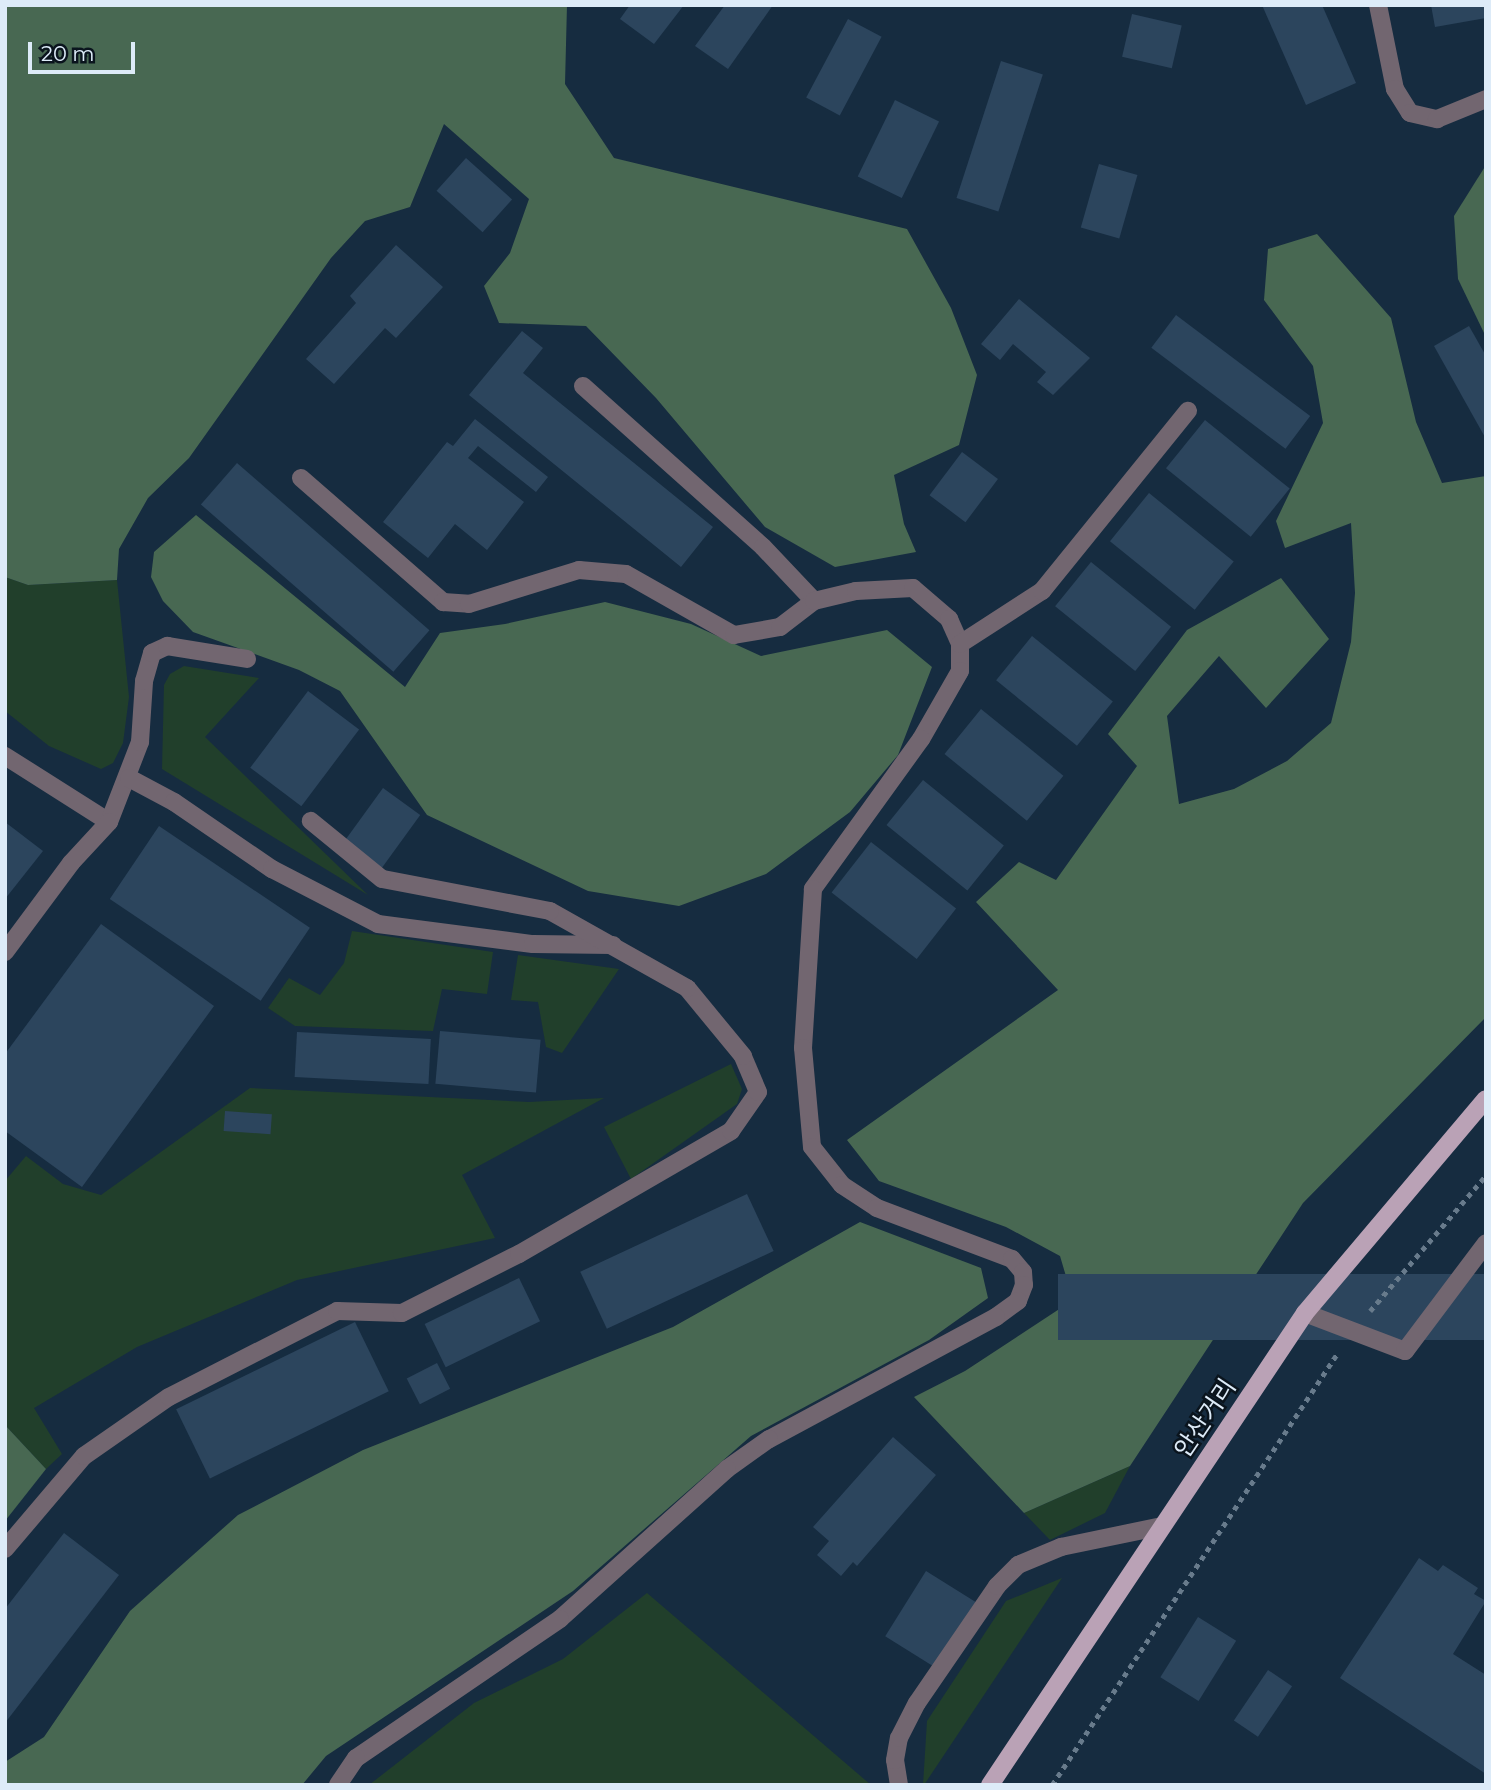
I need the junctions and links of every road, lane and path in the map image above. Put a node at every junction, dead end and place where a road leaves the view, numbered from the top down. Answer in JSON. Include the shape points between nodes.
{"nodes":[{"id":1,"x":1378,"y":5,"type":"edge"},
{"id":2,"x":1486,"y":99,"type":"edge"},
{"id":3,"x":583,"y":386,"type":"dead end"},
{"id":4,"x":1188,"y":411,"type":"dead end"},
{"id":5,"x":301,"y":478,"type":"dead end"},
{"id":6,"x":814,"y":601,"type":"junction"},
{"id":7,"x":960,"y":644,"type":"junction"},
{"id":8,"x":247,"y":659,"type":"dead end"},
{"id":9,"x":5,"y":756,"type":"edge"},
{"id":10,"x":129,"y":778,"type":"junction"},
{"id":11,"x":311,"y":821,"type":"dead end"},
{"id":12,"x":109,"y":822,"type":"junction"},
{"id":13,"x":616,"y":945,"type":"junction"},
{"id":14,"x":5,"y":952,"type":"edge"},
{"id":15,"x":1486,"y":1099,"type":"edge"},
{"id":16,"x":1486,"y":1175,"type":"edge"},
{"id":17,"x":1486,"y":1243,"type":"edge"},
{"id":18,"x":1305,"y":1313,"type":"junction"},
{"id":19,"x":1353,"y":1331,"type":"junction"},
{"id":20,"x":1162,"y":1527,"type":"junction"},
{"id":21,"x":5,"y":1549,"type":"edge"},
{"id":22,"x":338,"y":1785,"type":"edge"},
{"id":23,"x":899,"y":1785,"type":"edge"},
{"id":24,"x":990,"y":1785,"type":"edge"},
{"id":25,"x":1052,"y":1785,"type":"edge"}],
"edges":[{"from":1,"to":2,"type":"lane","via":[[1395,89],[1410,113],[1437,119]]},
{"from":3,"to":6,"type":"lane","via":[[763,547]]},
{"from":4,"to":7,"type":"lane","via":[[1042,591]]},
{"from":5,"to":6,"type":"lane","via":[[443,602],[469,604],[579,570],[626,574],[734,635],[780,626]]},
{"from":6,"to":7,"type":"lane","via":[[856,591],[913,588],[949,619]]},
{"from":7,"to":22,"type":"lane","via":[[960,671],[921,739],[813,889],[803,1048],[812,1147],[842,1185],[877,1208],[1012,1259],[1023,1272],[1018,1301],[769,1438],[727,1469],[560,1619],[356,1758]]},
{"from":8,"to":10,"type":"lane","via":[[167,646],[152,653],[144,681],[140,742]]},
{"from":9,"to":12,"type":"lane"},
{"from":10,"to":12,"type":"lane"},
{"from":10,"to":13,"type":"lane","via":[[174,802],[272,869],[378,924],[533,944]]},
{"from":11,"to":13,"type":"lane","via":[[382,879],[550,911]]},
{"from":12,"to":14,"type":"lane","via":[[71,863]]},
{"from":13,"to":21,"type":"lane","via":[[687,988],[752,1069],[758,1092],[731,1131],[519,1254],[402,1313],[337,1311],[169,1397],[84,1456]]},
{"from":15,"to":18,"type":"main road","name":"안산거리"},
{"from":16,"to":19,"type":"path"},
{"from":17,"to":19,"type":"lane","via":[[1405,1351]]},
{"from":18,"to":19,"type":"lane"},
{"from":18,"to":20,"type":"main road","name":"안산거리"},
{"from":19,"to":25,"type":"path"},
{"from":20,"to":23,"type":"lane","via":[[1061,1546],[1018,1565],[997,1586],[917,1703],[895,1760]]},
{"from":20,"to":24,"type":"main road","name":"안산거리"}]}
